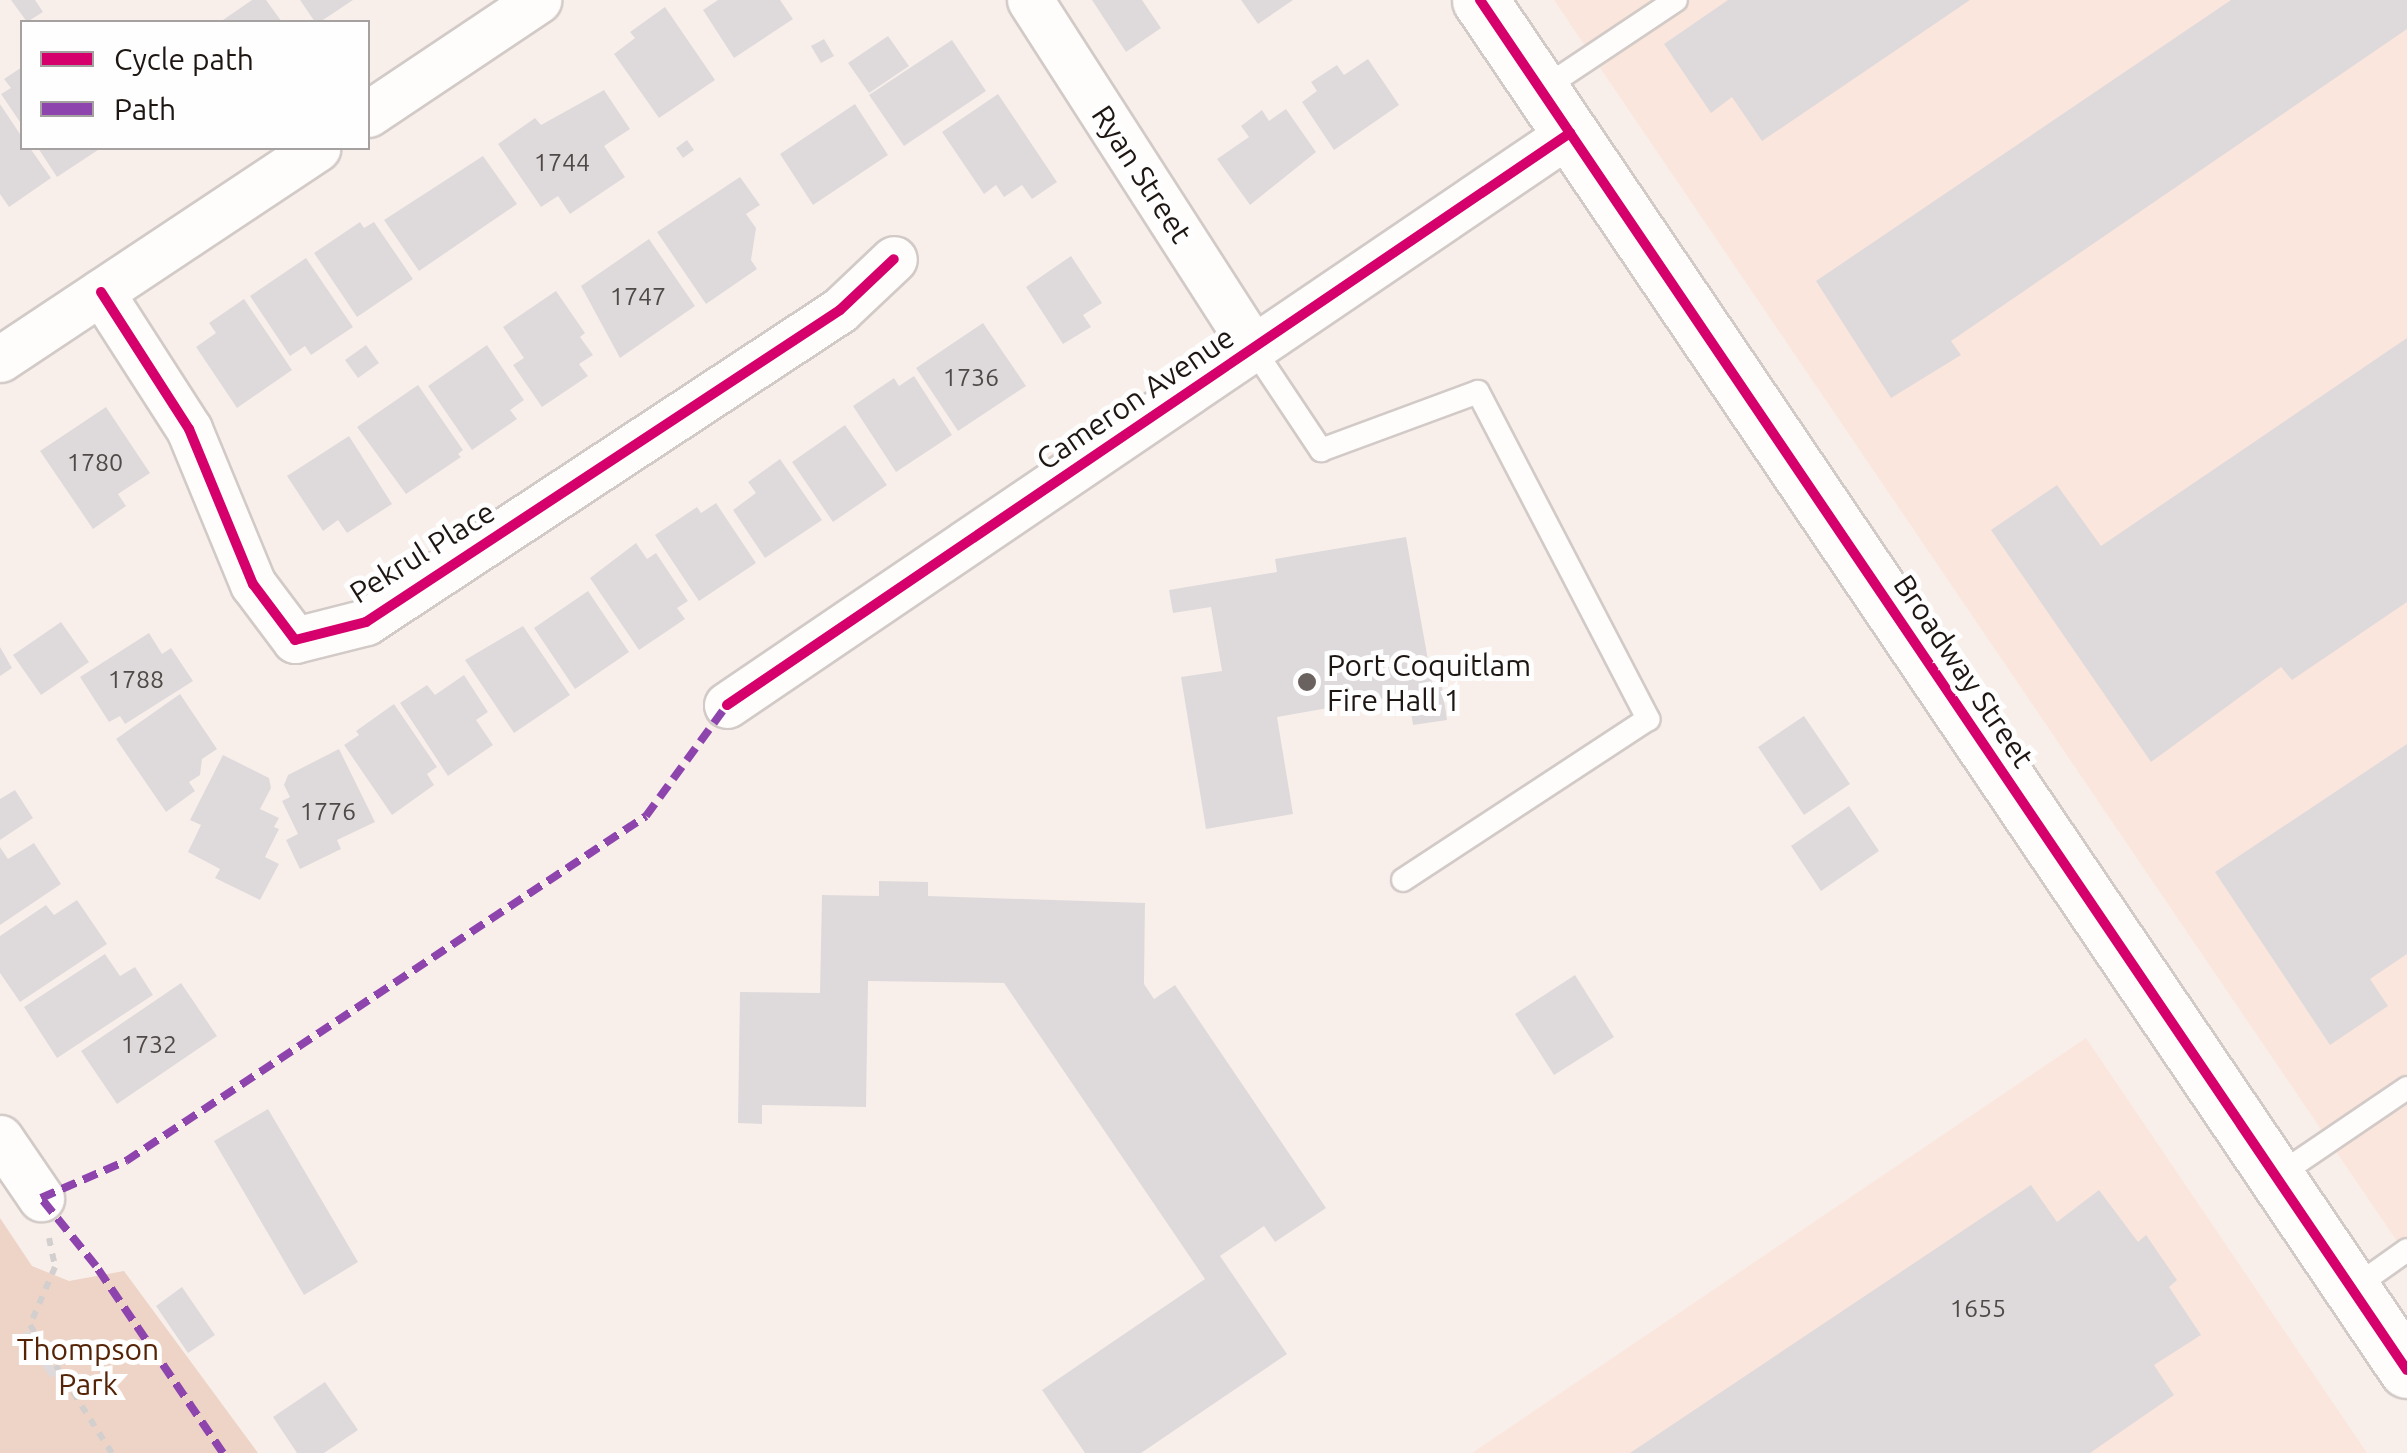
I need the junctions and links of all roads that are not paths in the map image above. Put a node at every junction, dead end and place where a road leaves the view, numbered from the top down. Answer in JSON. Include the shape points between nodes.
{"nodes":[{"id":1,"x":538,"y":0,"type":"edge"},
{"id":2,"x":1030,"y":0,"type":"edge"},
{"id":3,"x":1480,"y":0,"type":"edge"},
{"id":4,"x":1676,"y":0,"type":"edge"},
{"id":5,"x":1556,"y":111,"type":"junction"},
{"id":6,"x":370,"y":113,"type":"edge"},
{"id":7,"x":314,"y":150,"type":"edge"},
{"id":8,"x":894,"y":259,"type":"dead end"},
{"id":9,"x":101,"y":292,"type":"junction"},
{"id":10,"x":1254,"y":348,"type":"junction"},
{"id":11,"x":0,"y":359,"type":"edge"},
{"id":12,"x":727,"y":705,"type":"dead end"},
{"id":13,"x":1402,"y":880,"type":"dead end"},
{"id":14,"x":2407,"y":1088,"type":"edge"},
{"id":15,"x":0,"y":1138,"type":"edge"},
{"id":16,"x":2276,"y":1176,"type":"junction"},
{"id":17,"x":41,"y":1198,"type":"road end"},
{"id":18,"x":2407,"y":1250,"type":"edge"},
{"id":19,"x":2352,"y":1289,"type":"junction"},
{"id":20,"x":2407,"y":1370,"type":"edge"}],
"edges":[{"from":1,"to":6,"type":"street"},
{"from":2,"to":10,"type":"street","name":"Ryan Street"},
{"from":3,"to":5,"type":"main road","name":"Broadway Street"},
{"from":4,"to":5,"type":"lane"},
{"from":5,"to":10,"type":"street","name":"Cameron Avenue"},
{"from":5,"to":16,"type":"main road","name":"Broadway Street"},
{"from":7,"to":9,"type":"street"},
{"from":8,"to":9,"type":"street","name":"Pekrul Place","via":[[840,310],[366,622],[295,640],[253,584],[189,429]]},
{"from":9,"to":11,"type":"street"},
{"from":10,"to":12,"type":"street","name":"Cameron Avenue"},
{"from":10,"to":13,"type":"lane","via":[[1321,450],[1478,392],[1648,719]]},
{"from":14,"to":16,"type":"lane"},
{"from":15,"to":17,"type":"street"},
{"from":16,"to":19,"type":"main road","name":"Broadway Street"},
{"from":18,"to":19,"type":"lane"},
{"from":19,"to":20,"type":"main road","name":"Broadway Street"}]}
